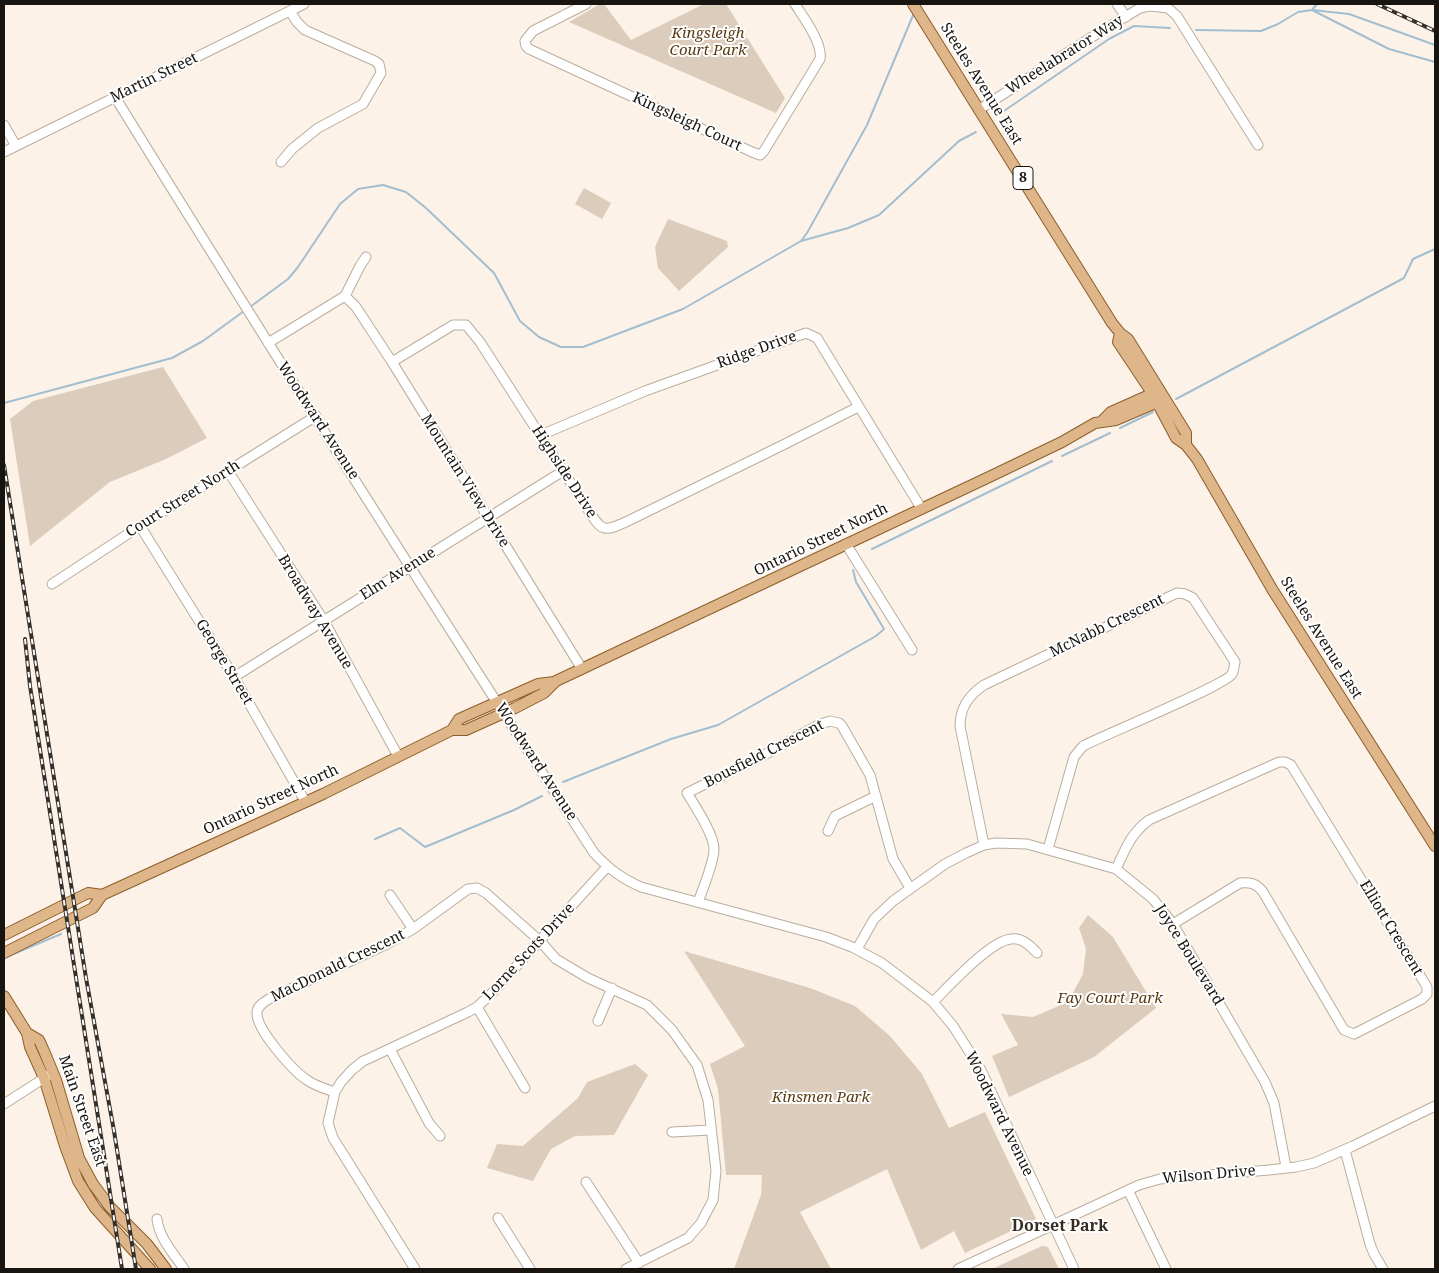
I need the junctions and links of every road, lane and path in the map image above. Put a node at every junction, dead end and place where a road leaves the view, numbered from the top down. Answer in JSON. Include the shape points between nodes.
{"nodes":[{"id":1,"x":304,"y":4,"type":"edge"},
{"id":2,"x":586,"y":4,"type":"edge"},
{"id":3,"x":913,"y":4,"type":"edge"},
{"id":4,"x":1116,"y":4,"type":"edge"},
{"id":5,"x":799,"y":5,"type":"edge"},
{"id":6,"x":290,"y":11,"type":"junction"},
{"id":7,"x":1126,"y":17,"type":"junction"},
{"id":8,"x":116,"y":97,"type":"junction"},
{"id":9,"x":980,"y":109,"type":"junction"},
{"id":10,"x":4,"y":125,"type":"edge"},
{"id":11,"x":1258,"y":145,"type":"dead end"},
{"id":12,"x":16,"y":146,"type":"junction"},
{"id":13,"x":4,"y":152,"type":"edge"},
{"id":14,"x":281,"y":162,"type":"dead end"},
{"id":15,"x":366,"y":257,"type":"dead end"},
{"id":16,"x":345,"y":296,"type":"junction"},
{"id":17,"x":268,"y":343,"type":"junction"},
{"id":18,"x":392,"y":362,"type":"junction"},
{"id":19,"x":1159,"y":396,"type":"junction"},
{"id":20,"x":858,"y":407,"type":"junction"},
{"id":21,"x":316,"y":416,"type":"junction"},
{"id":22,"x":541,"y":436,"type":"junction"},
{"id":23,"x":228,"y":471,"type":"junction"},
{"id":24,"x":563,"y":471,"type":"junction"},
{"id":25,"x":921,"y":508,"type":"junction"},
{"id":26,"x":488,"y":518,"type":"junction"},
{"id":27,"x":140,"y":526,"type":"junction"},
{"id":28,"x":846,"y":544,"type":"junction"},
{"id":29,"x":410,"y":566,"type":"junction"},
{"id":30,"x":52,"y":584,"type":"dead end"},
{"id":31,"x":324,"y":621,"type":"junction"},
{"id":32,"x":912,"y":650,"type":"dead end"},
{"id":33,"x":582,"y":668,"type":"junction"},
{"id":34,"x":234,"y":677,"type":"junction"},
{"id":35,"x":554,"y":682,"type":"junction"},
{"id":36,"x":498,"y":702,"type":"junction"},
{"id":37,"x":504,"y":713,"type":"junction"},
{"id":38,"x":452,"y":730,"type":"junction"},
{"id":39,"x":398,"y":756,"type":"junction"},
{"id":40,"x":876,"y":796,"type":"junction"},
{"id":41,"x":305,"y":801,"type":"junction"},
{"id":42,"x":828,"y":830,"type":"dead end"},
{"id":43,"x":984,"y":845,"type":"junction"},
{"id":44,"x":1435,"y":846,"type":"edge"},
{"id":45,"x":1048,"y":849,"type":"junction"},
{"id":46,"x":607,"y":867,"type":"junction"},
{"id":47,"x":1116,"y":869,"type":"junction"},
{"id":48,"x":910,"y":888,"type":"junction"},
{"id":49,"x":102,"y":895,"type":"junction"},
{"id":50,"x":390,"y":895,"type":"dead end"},
{"id":51,"x":698,"y":902,"type":"junction"},
{"id":52,"x":1173,"y":924,"type":"junction"},
{"id":53,"x":413,"y":929,"type":"junction"},
{"id":54,"x":5,"y":934,"type":"edge"},
{"id":55,"x":540,"y":941,"type":"junction"},
{"id":56,"x":858,"y":949,"type":"junction"},
{"id":57,"x":4,"y":953,"type":"edge"},
{"id":58,"x":1037,"y":953,"type":"dead end"},
{"id":59,"x":612,"y":988,"type":"junction"},
{"id":60,"x":4,"y":996,"type":"edge"},
{"id":61,"x":933,"y":1002,"type":"junction"},
{"id":62,"x":477,"y":1007,"type":"junction"},
{"id":63,"x":598,"y":1021,"type":"dead end"},
{"id":64,"x":390,"y":1049,"type":"junction"},
{"id":65,"x":48,"y":1075,"type":"junction"},
{"id":66,"x":524,"y":1088,"type":"dead end"},
{"id":67,"x":335,"y":1092,"type":"junction"},
{"id":68,"x":4,"y":1104,"type":"edge"},
{"id":69,"x":1435,"y":1106,"type":"edge"},
{"id":70,"x":712,"y":1130,"type":"junction"},
{"id":71,"x":672,"y":1132,"type":"dead end"},
{"id":72,"x":440,"y":1136,"type":"dead end"},
{"id":73,"x":1346,"y":1150,"type":"junction"},
{"id":74,"x":1286,"y":1168,"type":"junction"},
{"id":75,"x":586,"y":1182,"type":"dead end"},
{"id":76,"x":1128,"y":1190,"type":"junction"},
{"id":77,"x":498,"y":1218,"type":"dead end"},
{"id":78,"x":157,"y":1219,"type":"dead end"},
{"id":79,"x":1054,"y":1225,"type":"junction"},
{"id":80,"x":639,"y":1263,"type":"junction"},
{"id":81,"x":150,"y":1269,"type":"edge"},
{"id":82,"x":166,"y":1269,"type":"edge"},
{"id":83,"x":184,"y":1269,"type":"edge"},
{"id":84,"x":416,"y":1269,"type":"edge"},
{"id":85,"x":530,"y":1269,"type":"edge"},
{"id":86,"x":626,"y":1269,"type":"edge"},
{"id":87,"x":958,"y":1269,"type":"edge"},
{"id":88,"x":1074,"y":1269,"type":"edge"},
{"id":89,"x":1166,"y":1269,"type":"edge"},
{"id":90,"x":1383,"y":1269,"type":"edge"}],
"edges":[{"from":1,"to":6,"type":"street","name":"Martin Street"},
{"from":2,"to":5,"type":"street","name":"Kingsleigh Court","via":[[533,31],[525,41],[526,46],[756,155],[764,151],[822,52]]},
{"from":3,"to":9,"type":"main road","name":"Steeles Avenue East","number":"8"},
{"from":4,"to":7,"type":"street"},
{"from":6,"to":8,"type":"street","name":"Martin Street"},
{"from":6,"to":14,"type":"street","via":[[304,30],[375,61],[381,73],[363,104],[318,128]]},
{"from":7,"to":9,"type":"street","name":"Wheelabrator Way"},
{"from":7,"to":11,"type":"street","name":"Wheelabrator Way","via":[[1150,6],[1168,8],[1173,12]]},
{"from":8,"to":12,"type":"street","name":"Martin Street"},
{"from":8,"to":17,"type":"street","name":"Woodward Avenue"},
{"from":9,"to":19,"type":"main road","name":"Steeles Avenue East","number":"8","via":[[1120,333],[1118,342]]},
{"from":10,"to":12,"type":"street"},
{"from":12,"to":13,"type":"street","name":"Martin Street"},
{"from":15,"to":16,"type":"street"},
{"from":16,"to":17,"type":"street"},
{"from":16,"to":18,"type":"street","name":"Mountain View Drive","via":[[356,307]]},
{"from":17,"to":21,"type":"street","name":"Woodward Avenue"},
{"from":18,"to":22,"type":"street","name":"Highside Drive","via":[[452,325],[466,325]]},
{"from":18,"to":26,"type":"street","name":"Mountain View Drive"},
{"from":19,"to":25,"type":"main road","name":"Ontario Street North","via":[[1116,420],[1095,423],[1062,442]]},
{"from":19,"to":44,"type":"main road","name":"Steeles Avenue East","number":"8","via":[[1176,438],[1197,459],[1272,589]]},
{"from":20,"to":22,"type":"street","name":"Ridge Drive","via":[[817,338],[806,333],[645,391]]},
{"from":20,"to":24,"type":"street","name":"Highside Drive","via":[[607,529],[598,524]]},
{"from":20,"to":25,"type":"street","name":"Ridge Drive"},
{"from":21,"to":23,"type":"street","name":"Court Street North"},
{"from":21,"to":29,"type":"street","name":"Woodward Avenue"},
{"from":22,"to":24,"type":"street","name":"Highside Drive"},
{"from":23,"to":27,"type":"street","name":"Court Street North"},
{"from":23,"to":31,"type":"street","name":"Broadway Avenue"},
{"from":24,"to":26,"type":"street","name":"Elm Avenue"},
{"from":25,"to":28,"type":"main road","name":"Ontario Street North"},
{"from":26,"to":29,"type":"street","name":"Elm Avenue"},
{"from":26,"to":33,"type":"street","name":"Mountain View Drive"},
{"from":27,"to":30,"type":"street","name":"Court Street North"},
{"from":27,"to":34,"type":"street","name":"George Street"},
{"from":28,"to":32,"type":"street"},
{"from":28,"to":33,"type":"main road","name":"Ontario Street North"},
{"from":29,"to":31,"type":"street","name":"Elm Avenue"},
{"from":29,"to":36,"type":"street","name":"Woodward Avenue"},
{"from":31,"to":34,"type":"street","name":"Elm Avenue"},
{"from":31,"to":39,"type":"street","name":"Broadway Avenue"},
{"from":33,"to":35,"type":"main road","name":"Ontario Street North"},
{"from":34,"to":41,"type":"street","name":"George Street"},
{"from":35,"to":36,"type":"main road","name":"Ontario Street North","via":[[538,684]]},
{"from":35,"to":37,"type":"main road","name":"Ontario Street North","via":[[544,693]]},
{"from":36,"to":37,"type":"street","name":"Woodward Avenue"},
{"from":36,"to":38,"type":"main road","name":"Ontario Street North","via":[[460,719]]},
{"from":37,"to":38,"type":"main road","name":"Ontario Street North","via":[[466,730]]},
{"from":37,"to":46,"type":"street","name":"Woodward Avenue","via":[[594,853]]},
{"from":38,"to":39,"type":"main road","name":"Ontario Street North"},
{"from":39,"to":41,"type":"main road","name":"Ontario Street North"},
{"from":40,"to":42,"type":"street","via":[[835,816]]},
{"from":40,"to":48,"type":"street","name":"Bousfield Crescent","via":[[892,859]]},
{"from":40,"to":51,"type":"street","name":"Bousfield Crescent","via":[[870,775],[846,732],[838,723],[830,721],[687,793],[714,850]]},
{"from":41,"to":49,"type":"main road","name":"Ontario Street North"},
{"from":43,"to":45,"type":"street","name":"Joyce Boulevard","via":[[1027,844]]},
{"from":43,"to":45,"type":"street","name":"McNabb Crescent","via":[[960,726],[969,697],[984,685],[1177,593],[1193,598],[1235,662],[1233,673],[1206,689],[1083,746],[1074,757]]},
{"from":43,"to":48,"type":"street","name":"Joyce Boulevard","via":[[945,864]]},
{"from":45,"to":47,"type":"street","name":"Joyce Boulevard"},
{"from":46,"to":51,"type":"street","name":"Woodward Avenue","via":[[641,887]]},
{"from":46,"to":55,"type":"street","name":"Lorne Scots Drive"},
{"from":47,"to":52,"type":"street","name":"Joyce Boulevard","via":[[1153,898]]},
{"from":47,"to":52,"type":"street","name":"Elliott Crescent","via":[[1131,837],[1149,820],[1285,762],[1291,765],[1427,987],[1427,994],[1354,1034],[1344,1030],[1263,892],[1250,882],[1240,883]]},
{"from":48,"to":56,"type":"street","name":"Joyce Boulevard","via":[[874,919]]},
{"from":49,"to":54,"type":"main road","name":"Ontario Street North","via":[[88,893]]},
{"from":49,"to":57,"type":"main road","name":"Ontario Street North","via":[[93,908]]},
{"from":50,"to":53,"type":"street"},
{"from":51,"to":56,"type":"street","name":"Woodward Avenue"},
{"from":52,"to":74,"type":"street","name":"Joyce Boulevard","via":[[1266,1082],[1274,1102]]},
{"from":53,"to":55,"type":"street","name":"MacDonald Crescent","via":[[468,889],[477,888]]},
{"from":53,"to":67,"type":"street","name":"MacDonald Crescent","via":[[269,999],[257,1011],[258,1020],[294,1070],[309,1082]]},
{"from":55,"to":59,"type":"street","name":"MacDonald Crescent","via":[[556,960]]},
{"from":55,"to":62,"type":"street","name":"Lorne Scots Drive"},
{"from":56,"to":61,"type":"street","name":"Woodward Avenue"},
{"from":58,"to":61,"type":"street","via":[[1024,941],[1014,938],[1003,940]]},
{"from":59,"to":63,"type":"street"},
{"from":59,"to":70,"type":"street","name":"MacDonald Crescent","via":[[647,1005],[672,1030],[697,1065],[708,1100]]},
{"from":60,"to":65,"type":"main road","name":"Main Street East"},
{"from":61,"to":79,"type":"street","name":"Woodward Avenue","via":[[981,1070]]},
{"from":62,"to":64,"type":"street","name":"Lorne Scots Drive"},
{"from":62,"to":66,"type":"street"},
{"from":64,"to":67,"type":"street","name":"Lorne Scots Drive","via":[[363,1061]]},
{"from":64,"to":72,"type":"street","via":[[429,1123]]},
{"from":65,"to":68,"type":"street"},
{"from":65,"to":81,"type":"main road","name":"Main Street East","via":[[65,1146],[78,1181],[106,1220]]},
{"from":65,"to":82,"type":"main road","name":"Main Street East","via":[[79,1158],[93,1184]]},
{"from":67,"to":84,"type":"street","name":"Lorne Scots Drive","via":[[328,1123],[333,1138]]},
{"from":69,"to":73,"type":"street","name":"Wilson Drive"},
{"from":70,"to":71,"type":"street"},
{"from":70,"to":80,"type":"street","name":"MacDonald Crescent","via":[[716,1171],[713,1200],[701,1223],[688,1238]]},
{"from":73,"to":74,"type":"street","name":"Wilson Drive","via":[[1314,1163]]},
{"from":73,"to":90,"type":"street","via":[[1370,1244]]},
{"from":74,"to":76,"type":"street","name":"Wilson Drive","via":[[1160,1179]]},
{"from":75,"to":80,"type":"street"},
{"from":76,"to":79,"type":"street","name":"Wilson Drive"},
{"from":76,"to":89,"type":"street"},
{"from":77,"to":85,"type":"street"},
{"from":78,"to":83,"type":"street","via":[[165,1241]]},
{"from":79,"to":87,"type":"street","name":"Wilson Drive"},
{"from":79,"to":88,"type":"street","name":"Woodward Avenue"},
{"from":80,"to":86,"type":"street","name":"MacDonald Crescent"}]}
